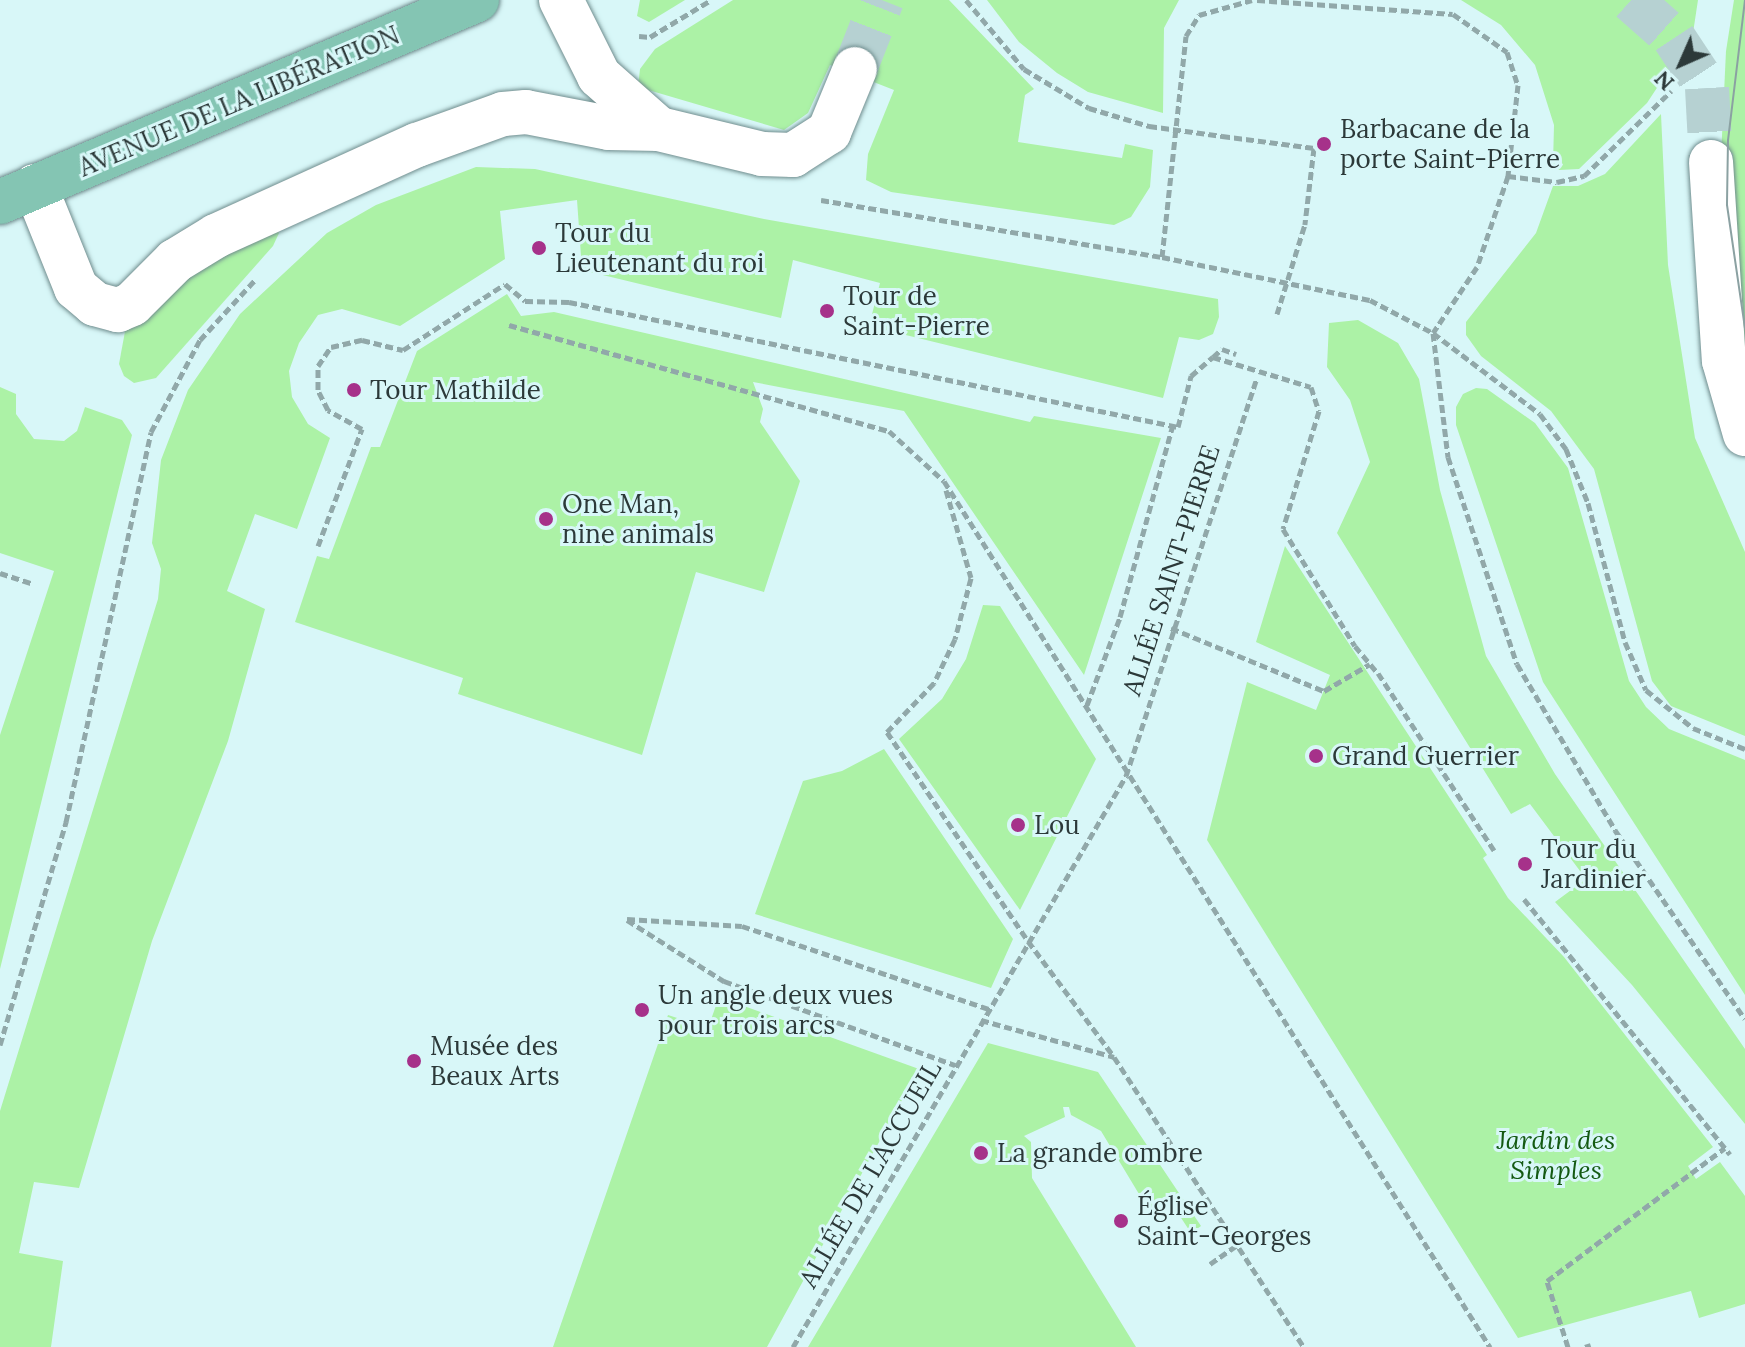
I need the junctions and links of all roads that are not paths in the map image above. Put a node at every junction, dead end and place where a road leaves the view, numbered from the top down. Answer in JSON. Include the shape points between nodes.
{"nodes":[{"id":1,"x":561,"y":0,"type":"edge"},
{"id":2,"x":462,"y":3,"type":"edge"},
{"id":3,"x":855,"y":69,"type":"tunnel mouth"},
{"id":4,"x":659,"y":129,"type":"junction"},
{"id":5,"x":1711,"y":162,"type":"tunnel mouth"},
{"id":6,"x":18,"y":194,"type":"edge"},
{"id":7,"x":1745,"y":434,"type":"edge"}],
"edges":[{"from":1,"to":4,"type":"lane","via":[[599,76]]},
{"from":2,"to":6,"type":"main road","name":"AVENUE DE LA LIBÉRATION"},
{"from":3,"to":4,"type":"lane","via":[[829,132],[793,155],[762,154]]},
{"from":4,"to":6,"type":"lane","via":[[609,128],[526,112],[503,114],[417,145],[216,236],[175,261],[132,304],[118,310],[95,304],[76,288]]},
{"from":5,"to":7,"type":"lane","via":[[1724,361]]}]}
